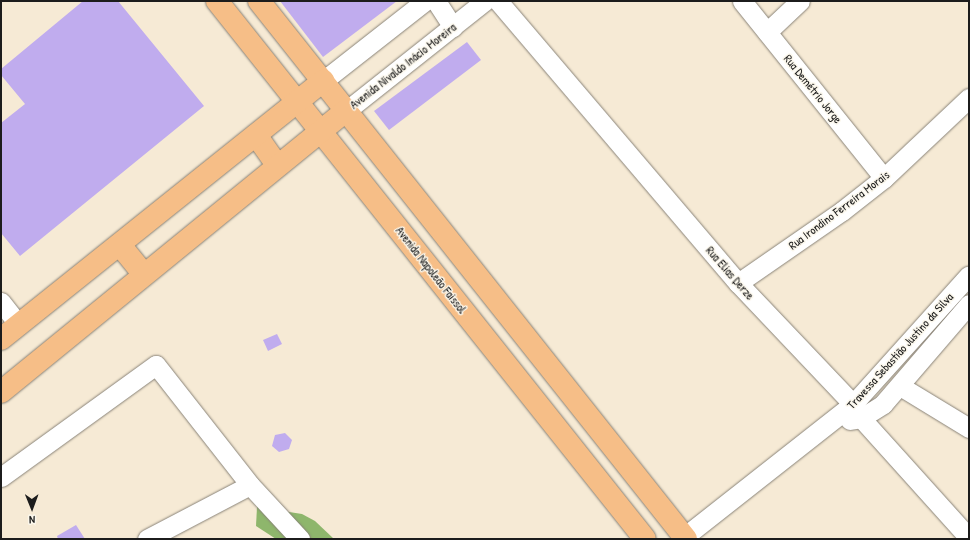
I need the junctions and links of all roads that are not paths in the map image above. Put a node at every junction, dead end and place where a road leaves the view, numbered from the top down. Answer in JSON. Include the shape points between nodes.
{"nodes":[{"id":1,"x":217,"y":1,"type":"edge"},
{"id":2,"x":259,"y":1,"type":"edge"},
{"id":3,"x":425,"y":1,"type":"edge"},
{"id":4,"x":436,"y":1,"type":"edge"},
{"id":5,"x":484,"y":1,"type":"edge"},
{"id":6,"x":498,"y":1,"type":"edge"},
{"id":7,"x":742,"y":1,"type":"edge"},
{"id":8,"x":800,"y":1,"type":"edge"},
{"id":9,"x":454,"y":27,"type":"junction"},
{"id":10,"x":767,"y":32,"type":"junction"},
{"id":11,"x":323,"y":81,"type":"junction"},
{"id":12,"x":969,"y":98,"type":"edge"},
{"id":13,"x":297,"y":101,"type":"junction"},
{"id":14,"x":346,"y":111,"type":"junction"},
{"id":15,"x":321,"y":131,"type":"junction"},
{"id":16,"x":256,"y":135,"type":"junction"},
{"id":17,"x":277,"y":165,"type":"junction"},
{"id":18,"x":884,"y":178,"type":"junction"},
{"id":19,"x":120,"y":246,"type":"junction"},
{"id":20,"x":144,"y":275,"type":"junction"},
{"id":21,"x":969,"y":275,"type":"edge"},
{"id":22,"x":738,"y":282,"type":"junction"},
{"id":23,"x":1,"y":302,"type":"edge"},
{"id":24,"x":969,"y":304,"type":"edge"},
{"id":25,"x":19,"y":325,"type":"junction"},
{"id":26,"x":1,"y":339,"type":"edge"},
{"id":27,"x":900,"y":386,"type":"junction"},
{"id":28,"x":1,"y":392,"type":"edge"},
{"id":29,"x":857,"y":411,"type":"junction"},
{"id":30,"x":969,"y":428,"type":"edge"},
{"id":31,"x":1,"y":477,"type":"edge"},
{"id":32,"x":250,"y":485,"type":"junction"},
{"id":33,"x":684,"y":538,"type":"edge"},
{"id":34,"x":969,"y":538,"type":"edge"},
{"id":35,"x":147,"y":539,"type":"edge"},
{"id":36,"x":300,"y":539,"type":"edge"},
{"id":37,"x":645,"y":539,"type":"edge"}],
"edges":[{"from":1,"to":13,"type":"main road","name":"Avenida Napoleão Faissol"},
{"from":2,"to":11,"type":"main road"},
{"from":3,"to":11,"type":"street"},
{"from":4,"to":9,"type":"street"},
{"from":5,"to":9,"type":"street","name":"Avenida Nivaldo Inácio Moreira"},
{"from":6,"to":22,"type":"street","name":"Rua Elias Derze"},
{"from":7,"to":10,"type":"street","name":"Rua Demétrio Jorge"},
{"from":8,"to":10,"type":"street"},
{"from":9,"to":14,"type":"street","name":"Avenida Nivaldo Inácio Moreira"},
{"from":10,"to":18,"type":"street","name":"Rua Demétrio Jorge"},
{"from":11,"to":13,"type":"main road"},
{"from":11,"to":14,"type":"main road"},
{"from":12,"to":18,"type":"street","name":"Rua Irondino Ferreira Morais"},
{"from":13,"to":15,"type":"main road","name":"Avenida Napoleão Faissol"},
{"from":13,"to":16,"type":"main road"},
{"from":14,"to":15,"type":"main road","name":"Avenida Nivaldo Inácio Moreira"},
{"from":14,"to":33,"type":"main road"},
{"from":15,"to":17,"type":"main road","name":"Avenida Nivaldo Inácio Moreira"},
{"from":15,"to":37,"type":"main road","name":"Avenida Napoleão Faissol"},
{"from":16,"to":17,"type":"main road"},
{"from":16,"to":19,"type":"main road"},
{"from":17,"to":20,"type":"main road","name":"Avenida Nivaldo Inácio Moreira"},
{"from":18,"to":22,"type":"street","name":"Rua Irondino Ferreira Morais","via":[[842,211]]},
{"from":19,"to":20,"type":"main road"},
{"from":19,"to":25,"type":"main road"},
{"from":20,"to":28,"type":"main road","name":"Avenida Nivaldo Inácio Moreira"},
{"from":21,"to":29,"type":"street","name":"Travessa Sebastião Justino da Silva"},
{"from":22,"to":29,"type":"street","name":"Rua Elias Derze"},
{"from":23,"to":25,"type":"street"},
{"from":24,"to":27,"type":"street","name":"Travessa Sebastião Justino da Silva"},
{"from":25,"to":26,"type":"main road"},
{"from":27,"to":29,"type":"street","name":"Travessa Sebastião Justino da Silva","via":[[883,404]]},
{"from":27,"to":30,"type":"street"},
{"from":29,"to":33,"type":"street","name":"Travessa Sebastião Justino da Silva","via":[[830,424]]},
{"from":29,"to":34,"type":"street","name":"Rua Elias Derze"},
{"from":31,"to":32,"type":"street","via":[[156,365]]},
{"from":32,"to":35,"type":"street"},
{"from":32,"to":36,"type":"street"}]}
